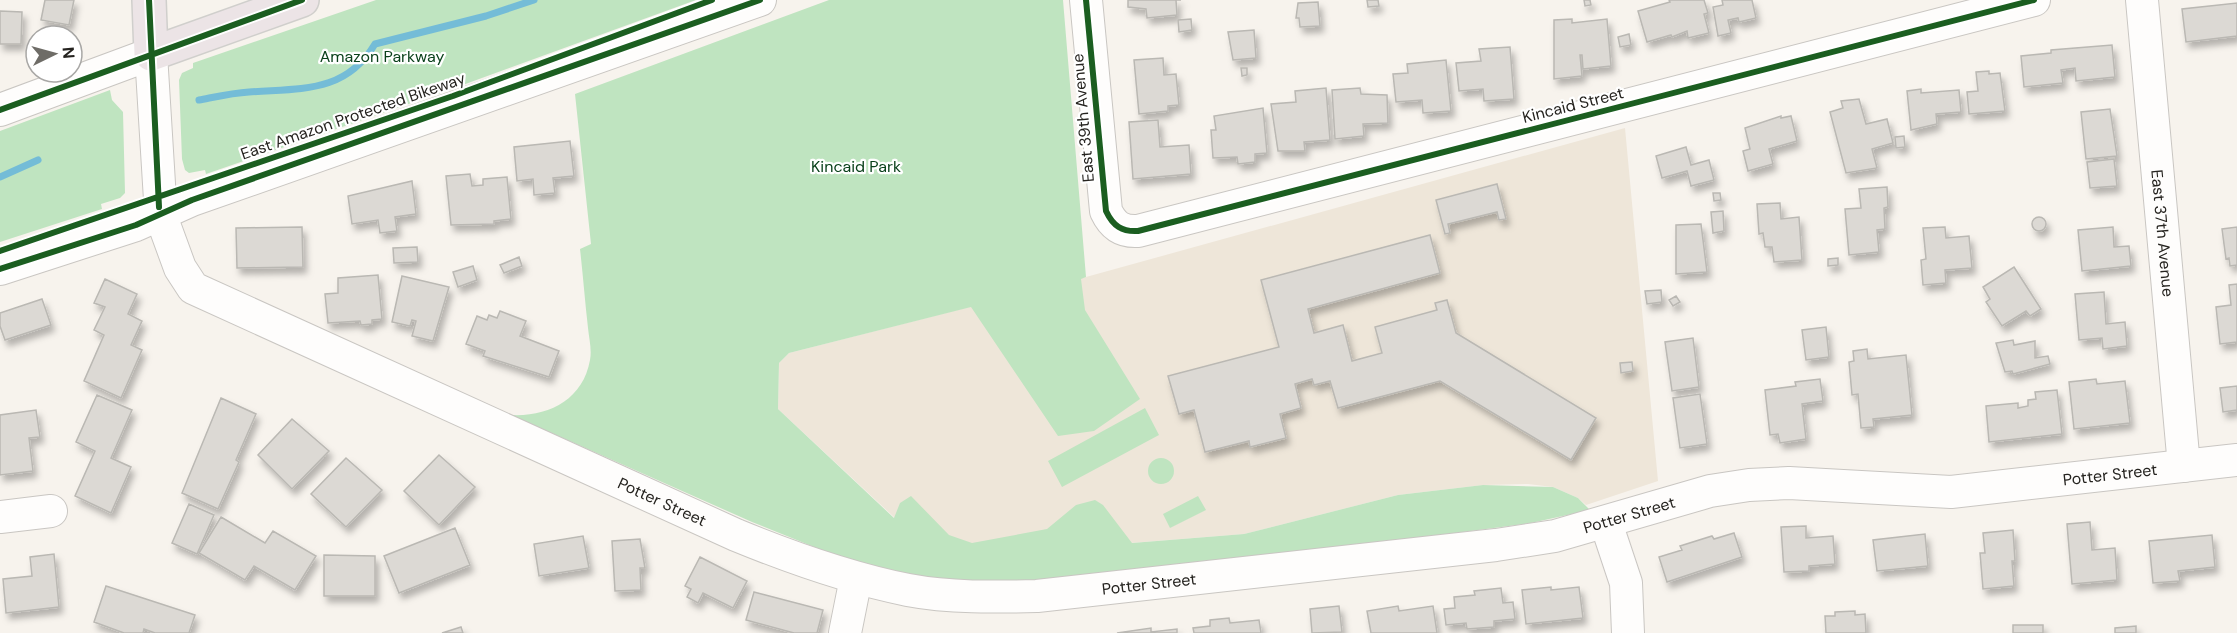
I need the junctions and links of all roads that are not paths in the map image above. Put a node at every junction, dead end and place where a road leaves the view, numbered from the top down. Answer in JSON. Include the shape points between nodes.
{"nodes":[{"id":1,"x":149,"y":0,"type":"edge"},
{"id":2,"x":302,"y":0,"type":"edge"},
{"id":3,"x":760,"y":0,"type":"edge"},
{"id":4,"x":1086,"y":0,"type":"edge"},
{"id":5,"x":2034,"y":0,"type":"edge"},
{"id":6,"x":2142,"y":0,"type":"edge"},
{"id":7,"x":152,"y":54,"type":"junction"},
{"id":8,"x":0,"y":110,"type":"edge"},
{"id":9,"x":161,"y":216,"type":"junction"},
{"id":10,"x":1118,"y":228,"type":"joint"},
{"id":11,"x":0,"y":269,"type":"edge"},
{"id":12,"x":2237,"y":460,"type":"edge"},
{"id":13,"x":2184,"y":466,"type":"junction"},
{"id":14,"x":51,"y":511,"type":"dead end"},
{"id":15,"x":0,"y":517,"type":"edge"},
{"id":16,"x":1606,"y":523,"type":"junction"},
{"id":17,"x":856,"y":578,"type":"junction"},
{"id":18,"x":845,"y":633,"type":"edge"},
{"id":19,"x":1628,"y":633,"type":"edge"}],
"edges":[{"from":1,"to":7,"type":"main road"},
{"from":2,"to":7,"type":"main road"},
{"from":3,"to":9,"type":"street","via":[[192,200]]},
{"from":4,"to":10,"type":"street","name":"East 39th Avenue","via":[[1106,212]]},
{"from":5,"to":10,"type":"street","name":"Kincaid Street","via":[[1138,231]]},
{"from":6,"to":13,"type":"street","name":"East 37th Avenue"},
{"from":7,"to":8,"type":"street"},
{"from":7,"to":9,"type":"street","name":"Potter Street"},
{"from":9,"to":11,"type":"street"},
{"from":9,"to":17,"type":"street","name":"Potter Street","via":[[180,268],[201,294],[736,535]]},
{"from":12,"to":13,"type":"street","name":"Potter Street"},
{"from":13,"to":16,"type":"street","name":"Potter Street","via":[[1951,492],[1789,483],[1749,485],[1710,491]]},
{"from":14,"to":15,"type":"street"},
{"from":16,"to":17,"type":"street","name":"Potter Street","via":[[1496,545],[1037,596],[974,597],[909,590]]},
{"from":16,"to":19,"type":"street","via":[[1626,583]]},
{"from":17,"to":18,"type":"street"}]}
